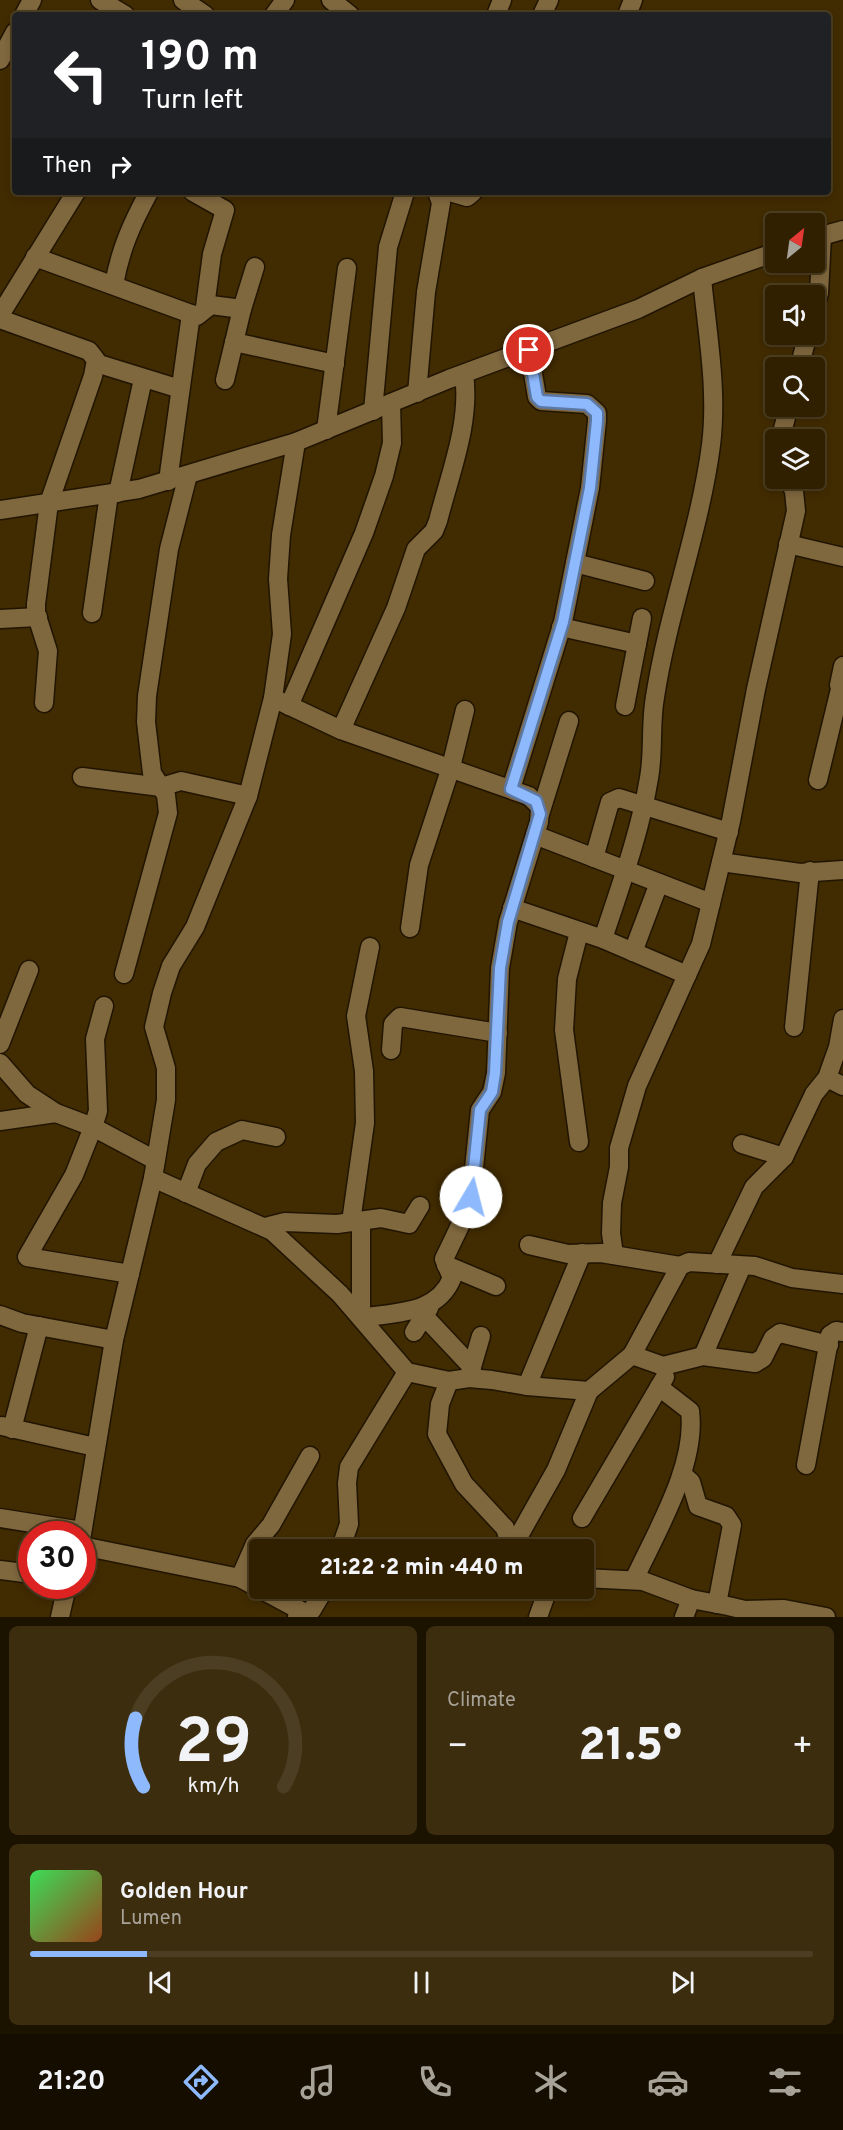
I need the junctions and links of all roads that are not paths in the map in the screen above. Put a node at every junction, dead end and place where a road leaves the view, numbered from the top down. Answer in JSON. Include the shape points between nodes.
{"nodes":[{"id":1,"x":100,"y":0,"type":"edge"},
{"id":2,"x":331,"y":0,"type":"edge"},
{"id":3,"x":120,"y":12,"type":"edge"},
{"id":4,"x":346,"y":12,"type":"edge"},
{"id":5,"x":12,"y":38,"type":"edge"},
{"id":6,"x":0,"y":60,"type":"edge"},
{"id":7,"x":74,"y":195,"type":"edge"},
{"id":8,"x":147,"y":195,"type":"edge"},
{"id":9,"x":198,"y":195,"type":"edge"},
{"id":10,"x":404,"y":195,"type":"edge"},
{"id":11,"x":438,"y":195,"type":"edge"},
{"id":12,"x":843,"y":230,"type":"edge"},
{"id":13,"x":825,"y":235,"type":"edge"},
{"id":14,"x":765,"y":256,"type":"edge"},
{"id":15,"x":35,"y":257,"type":"junction"},
{"id":16,"x":255,"y":267,"type":"dead end"},
{"id":17,"x":347,"y":268,"type":"dead end"},
{"id":18,"x":702,"y":278,"type":"junction"},
{"id":19,"x":114,"y":285,"type":"junction"},
{"id":20,"x":242,"y":309,"type":"junction"},
{"id":21,"x":198,"y":311,"type":"junction"},
{"id":22,"x":0,"y":317,"type":"edge"},
{"id":23,"x":234,"y":342,"type":"junction"},
{"id":24,"x":529,"y":350,"type":"junction"},
{"id":25,"x":96,"y":363,"type":"junction"},
{"id":26,"x":335,"y":364,"type":"junction"},
{"id":27,"x":464,"y":374,"type":"junction"},
{"id":28,"x":143,"y":379,"type":"junction"},
{"id":29,"x":225,"y":380,"type":"dead end"},
{"id":30,"x":180,"y":389,"type":"junction"},
{"id":31,"x":417,"y":393,"type":"junction"},
{"id":32,"x":391,"y":403,"type":"junction"},
{"id":33,"x":374,"y":411,"type":"junction"},
{"id":34,"x":326,"y":430,"type":"junction"},
{"id":35,"x":296,"y":442,"type":"junction"},
{"id":36,"x":188,"y":475,"type":"junction"},
{"id":37,"x":168,"y":481,"type":"junction"},
{"id":38,"x":792,"y":489,"type":"edge"},
{"id":39,"x":113,"y":493,"type":"junction"},
{"id":40,"x":49,"y":503,"type":"junction"},
{"id":41,"x":0,"y":510,"type":"edge"},
{"id":42,"x":788,"y":544,"type":"junction"},
{"id":43,"x":843,"y":557,"type":"edge"},
{"id":44,"x":575,"y":563,"type":"junction"},
{"id":45,"x":645,"y":580,"type":"dead end"},
{"id":46,"x":92,"y":613,"type":"dead end"},
{"id":47,"x":38,"y":617,"type":"junction"},
{"id":48,"x":642,"y":618,"type":"dead end"},
{"id":49,"x":0,"y":619,"type":"edge"},
{"id":50,"x":561,"y":627,"type":"junction"},
{"id":51,"x":637,"y":644,"type":"junction"},
{"id":52,"x":843,"y":666,"type":"edge"},
{"id":53,"x":841,"y":690,"type":"edge"},
{"id":54,"x":281,"y":702,"type":"junction"},
{"id":55,"x":44,"y":703,"type":"dead end"},
{"id":56,"x":625,"y":706,"type":"dead end"},
{"id":57,"x":465,"y":710,"type":"dead end"},
{"id":58,"x":569,"y":721,"type":"dead end"},
{"id":59,"x":341,"y":730,"type":"junction"},
{"id":60,"x":451,"y":767,"type":"junction"},
{"id":61,"x":82,"y":777,"type":"dead end"},
{"id":62,"x":818,"y":780,"type":"dead end"},
{"id":63,"x":161,"y":787,"type":"junction"},
{"id":64,"x":511,"y":789,"type":"junction"},
{"id":65,"x":248,"y":796,"type":"junction"},
{"id":66,"x":642,"y":806,"type":"junction"},
{"id":67,"x":540,"y":814,"type":"junction"},
{"id":68,"x":729,"y":832,"type":"junction"},
{"id":69,"x":535,"y":835,"type":"junction"},
{"id":70,"x":594,"y":858,"type":"junction"},
{"id":71,"x":721,"y":862,"type":"junction"},
{"id":72,"x":625,"y":870,"type":"junction"},
{"id":73,"x":843,"y":870,"type":"edge"},
{"id":74,"x":810,"y":871,"type":"junction"},
{"id":75,"x":659,"y":883,"type":"junction"},
{"id":76,"x":711,"y":903,"type":"junction"},
{"id":77,"x":512,"y":908,"type":"junction"},
{"id":78,"x":410,"y":928,"type":"dead end"},
{"id":79,"x":579,"y":932,"type":"junction"},
{"id":80,"x":603,"y":939,"type":"junction"},
{"id":81,"x":370,"y":947,"type":"dead end"},
{"id":82,"x":633,"y":952,"type":"junction"},
{"id":83,"x":29,"y":970,"type":"dead end"},
{"id":84,"x":124,"y":974,"type":"dead end"},
{"id":85,"x":687,"y":975,"type":"junction"},
{"id":86,"x":104,"y":1006,"type":"dead end"},
{"id":87,"x":843,"y":1019,"type":"edge"},
{"id":88,"x":794,"y":1027,"type":"dead end"},
{"id":89,"x":498,"y":1033,"type":"junction"},
{"id":90,"x":0,"y":1044,"type":"edge"},
{"id":91,"x":391,"y":1050,"type":"dead end"},
{"id":92,"x":0,"y":1063,"type":"edge"},
{"id":93,"x":835,"y":1082,"type":"edge"},
{"id":94,"x":56,"y":1113,"type":"junction"},
{"id":95,"x":0,"y":1121,"type":"edge"},
{"id":96,"x":93,"y":1127,"type":"junction"},
{"id":97,"x":276,"y":1137,"type":"dead end"},
{"id":98,"x":579,"y":1142,"type":"dead end"},
{"id":99,"x":742,"y":1144,"type":"dead end"},
{"id":100,"x":784,"y":1157,"type":"junction"},
{"id":101,"x":155,"y":1160,"type":"junction"},
{"id":102,"x":153,"y":1179,"type":"junction"},
{"id":103,"x":186,"y":1193,"type":"junction"},
{"id":104,"x":420,"y":1206,"type":"dead end"},
{"id":105,"x":356,"y":1221,"type":"junction"},
{"id":106,"x":265,"y":1227,"type":"junction"},
{"id":107,"x":529,"y":1245,"type":"dead end"},
{"id":108,"x":582,"y":1253,"type":"junction"},
{"id":109,"x":614,"y":1255,"type":"junction"},
{"id":110,"x":717,"y":1264,"type":"junction"},
{"id":111,"x":446,"y":1265,"type":"junction"},
{"id":112,"x":681,"y":1266,"type":"junction"},
{"id":113,"x":742,"y":1266,"type":"junction"},
{"id":114,"x":130,"y":1274,"type":"junction"},
{"id":115,"x":843,"y":1284,"type":"edge"},
{"id":116,"x":496,"y":1286,"type":"dead end"},
{"id":117,"x":428,"y":1311,"type":"junction"},
{"id":118,"x":0,"y":1315,"type":"edge"},
{"id":119,"x":361,"y":1318,"type":"junction"},
{"id":120,"x":39,"y":1326,"type":"junction"},
{"id":121,"x":414,"y":1332,"type":"dead end"},
{"id":122,"x":843,"y":1332,"type":"edge"},
{"id":123,"x":481,"y":1335,"type":"dead end"},
{"id":124,"x":114,"y":1340,"type":"junction"},
{"id":125,"x":829,"y":1345,"type":"junction"},
{"id":126,"x":632,"y":1355,"type":"junction"},
{"id":127,"x":703,"y":1356,"type":"junction"},
{"id":128,"x":672,"y":1365,"type":"junction"},
{"id":129,"x":408,"y":1372,"type":"junction"},
{"id":130,"x":471,"y":1373,"type":"junction"},
{"id":131,"x":449,"y":1381,"type":"junction"},
{"id":132,"x":527,"y":1386,"type":"junction"},
{"id":133,"x":659,"y":1387,"type":"junction"},
{"id":134,"x":589,"y":1391,"type":"junction"},
{"id":135,"x":6,"y":1427,"type":"edge"},
{"id":136,"x":95,"y":1447,"type":"junction"},
{"id":137,"x":310,"y":1456,"type":"dead end"},
{"id":138,"x":806,"y":1465,"type":"dead end"},
{"id":139,"x":682,"y":1474,"type":"junction"},
{"id":140,"x":0,"y":1518,"type":"edge"},
{"id":141,"x":582,"y":1518,"type":"dead end"},
{"id":142,"x":84,"y":1521,"type":"edge"},
{"id":143,"x":18,"y":1522,"type":"edge"},
{"id":144,"x":344,"y":1539,"type":"edge"},
{"id":145,"x":509,"y":1539,"type":"edge"},
{"id":146,"x":518,"y":1539,"type":"edge"},
{"id":147,"x":96,"y":1541,"type":"edge"},
{"id":148,"x":0,"y":1570,"type":"edge"},
{"id":149,"x":18,"y":1572,"type":"edge"},
{"id":150,"x":240,"y":1578,"type":"junction"},
{"id":151,"x":594,"y":1578,"type":"edge"},
{"id":152,"x":633,"y":1580,"type":"junction"},
{"id":153,"x":64,"y":1599,"type":"edge"},
{"id":154,"x":318,"y":1599,"type":"edge"},
{"id":155,"x":547,"y":1599,"type":"edge"},
{"id":156,"x":691,"y":1599,"type":"junction"},
{"id":157,"x":724,"y":1609,"type":"edge"},
{"id":158,"x":301,"y":1615,"type":"edge"},
{"id":159,"x":60,"y":1617,"type":"edge"},
{"id":160,"x":538,"y":1617,"type":"edge"},
{"id":161,"x":684,"y":1617,"type":"edge"},
{"id":162,"x":826,"y":1617,"type":"edge"}],
"edges":[{"from":1,"to":3,"type":"street"},
{"from":2,"to":4,"type":"street"},
{"from":5,"to":6,"type":"street"},
{"from":7,"to":15,"type":"street"},
{"from":8,"to":19,"type":"street","via":[[119,255]]},
{"from":9,"to":21,"type":"street","via":[[225,210]]},
{"from":10,"to":33,"type":"street","via":[[388,247]]},
{"from":11,"to":31,"type":"street","via":[[441,203],[426,292]]},
{"from":12,"to":13,"type":"street"},
{"from":14,"to":18,"type":"street"},
{"from":15,"to":19,"type":"street"},
{"from":15,"to":22,"type":"street"},
{"from":16,"to":20,"type":"street"},
{"from":17,"to":26,"type":"street"},
{"from":18,"to":24,"type":"street","via":[[638,309]]},
{"from":18,"to":66,"type":"street","via":[[712,394],[711,442],[654,697],[653,756]]},
{"from":19,"to":21,"type":"street"},
{"from":20,"to":21,"type":"street","via":[[211,305]]},
{"from":20,"to":23,"type":"street"},
{"from":21,"to":30,"type":"street"},
{"from":22,"to":25,"type":"street","via":[[89,351]]},
{"from":23,"to":26,"type":"street"},
{"from":23,"to":29,"type":"street"},
{"from":24,"to":27,"type":"street"},
{"from":24,"to":44,"type":"street","via":[[541,401],[587,404],[597,413],[590,488]]},
{"from":25,"to":28,"type":"street"},
{"from":25,"to":40,"type":"street"},
{"from":26,"to":34,"type":"street"},
{"from":27,"to":31,"type":"street"},
{"from":27,"to":59,"type":"street","via":[[466,414],[438,521],[434,531],[416,549],[396,608]]},
{"from":28,"to":30,"type":"street"},
{"from":28,"to":39,"type":"street"},
{"from":30,"to":37,"type":"street"},
{"from":31,"to":32,"type":"street"},
{"from":32,"to":33,"type":"street"},
{"from":32,"to":54,"type":"street","via":[[392,443],[360,544]]},
{"from":33,"to":34,"type":"street"},
{"from":34,"to":35,"type":"street"},
{"from":35,"to":36,"type":"street"},
{"from":35,"to":54,"type":"street","via":[[278,579]]},
{"from":36,"to":37,"type":"street"},
{"from":36,"to":63,"type":"street","via":[[169,549],[147,696],[152,773]]},
{"from":37,"to":39,"type":"street"},
{"from":38,"to":42,"type":"street","via":[[796,501]]},
{"from":39,"to":40,"type":"street"},
{"from":39,"to":46,"type":"street"},
{"from":40,"to":41,"type":"street"},
{"from":40,"to":47,"type":"street","via":[[36,604]]},
{"from":42,"to":43,"type":"street"},
{"from":42,"to":68,"type":"street"},
{"from":44,"to":45,"type":"street"},
{"from":44,"to":50,"type":"street"},
{"from":47,"to":49,"type":"street"},
{"from":47,"to":55,"type":"street","via":[[48,651]]},
{"from":48,"to":51,"type":"street"},
{"from":50,"to":51,"type":"street"},
{"from":50,"to":64,"type":"street"},
{"from":51,"to":56,"type":"street"},
{"from":52,"to":53,"type":"street"},
{"from":53,"to":62,"type":"street"},
{"from":54,"to":59,"type":"street"},
{"from":54,"to":65,"type":"street"},
{"from":57,"to":60,"type":"street"},
{"from":58,"to":67,"type":"street"},
{"from":59,"to":60,"type":"street"},
{"from":60,"to":64,"type":"street"},
{"from":60,"to":78,"type":"street","via":[[419,865]]},
{"from":61,"to":63,"type":"street"},
{"from":63,"to":65,"type":"street","via":[[181,781]]},
{"from":63,"to":84,"type":"street","via":[[168,813]]},
{"from":64,"to":67,"type":"street","via":[[536,801]]},
{"from":65,"to":101,"type":"street","via":[[195,927],[171,966],[162,993],[154,1027],[167,1085]]},
{"from":66,"to":68,"type":"street"},
{"from":66,"to":70,"type":"street","via":[[619,798],[609,802]]},
{"from":66,"to":72,"type":"street"},
{"from":67,"to":69,"type":"street"},
{"from":68,"to":71,"type":"street"},
{"from":69,"to":70,"type":"street"},
{"from":69,"to":77,"type":"street"},
{"from":70,"to":72,"type":"street"},
{"from":71,"to":74,"type":"street"},
{"from":71,"to":76,"type":"street"},
{"from":72,"to":75,"type":"street"},
{"from":72,"to":80,"type":"street"},
{"from":73,"to":74,"type":"street"},
{"from":74,"to":88,"type":"street"},
{"from":75,"to":76,"type":"street"},
{"from":75,"to":82,"type":"street"},
{"from":76,"to":85,"type":"street"},
{"from":77,"to":79,"type":"street"},
{"from":77,"to":89,"type":"street","via":[[500,968]]},
{"from":79,"to":80,"type":"street"},
{"from":79,"to":98,"type":"street","via":[[567,979],[564,1021]]},
{"from":80,"to":82,"type":"street"},
{"from":81,"to":105,"type":"street","via":[[356,1016],[364,1071],[365,1123]]},
{"from":82,"to":85,"type":"street"},
{"from":83,"to":90,"type":"street"},
{"from":85,"to":109,"type":"street","via":[[637,1086],[619,1148],[612,1203]]},
{"from":86,"to":96,"type":"street","via":[[95,1039],[98,1111]]},
{"from":87,"to":93,"type":"street"},
{"from":89,"to":91,"type":"street","via":[[400,1017],[393,1024]]},
{"from":89,"to":111,"type":"street","via":[[492,1092],[478,1119],[471,1197],[447,1250]]},
{"from":92,"to":94,"type":"street","via":[[27,1094]]},
{"from":93,"to":100,"type":"street","via":[[814,1094]]},
{"from":94,"to":95,"type":"street"},
{"from":94,"to":96,"type":"street"},
{"from":96,"to":101,"type":"street"},
{"from":96,"to":114,"type":"street","via":[[74,1175],[27,1257]]},
{"from":97,"to":103,"type":"street","via":[[242,1130],[216,1142],[197,1164]]},
{"from":99,"to":100,"type":"street"},
{"from":100,"to":110,"type":"street","via":[[754,1187]]},
{"from":101,"to":102,"type":"street"},
{"from":102,"to":103,"type":"street"},
{"from":102,"to":114,"type":"street"},
{"from":103,"to":106,"type":"street"},
{"from":104,"to":105,"type":"street","via":[[410,1224],[381,1218]]},
{"from":105,"to":106,"type":"street","via":[[285,1221]]},
{"from":105,"to":119,"type":"street"},
{"from":106,"to":119,"type":"street"},
{"from":107,"to":108,"type":"street","via":[[568,1254]]},
{"from":108,"to":109,"type":"street"},
{"from":108,"to":132,"type":"street"},
{"from":109,"to":112,"type":"street"},
{"from":110,"to":112,"type":"street","via":[[689,1262]]},
{"from":110,"to":113,"type":"street"},
{"from":111,"to":116,"type":"street"},
{"from":111,"to":117,"type":"street","via":[[452,1278]]},
{"from":112,"to":126,"type":"street"},
{"from":113,"to":115,"type":"street","via":[[756,1266],[792,1278]]},
{"from":113,"to":127,"type":"street"},
{"from":114,"to":124,"type":"street"},
{"from":117,"to":119,"type":"street","via":[[425,1307]]},
{"from":117,"to":121,"type":"street"},
{"from":117,"to":130,"type":"street"},
{"from":118,"to":120,"type":"street"},
{"from":119,"to":129,"type":"street"},
{"from":120,"to":124,"type":"street"},
{"from":120,"to":135,"type":"street"},
{"from":122,"to":125,"type":"street","via":[[832,1332]]},
{"from":123,"to":130,"type":"street"},
{"from":124,"to":136,"type":"street"},
{"from":125,"to":127,"type":"street","via":[[780,1333],[760,1362]]},
{"from":125,"to":138,"type":"street"},
{"from":126,"to":128,"type":"street","via":[[663,1366]]},
{"from":126,"to":134,"type":"street"},
{"from":127,"to":128,"type":"street"},
{"from":128,"to":133,"type":"street"},
{"from":129,"to":131,"type":"street"},
{"from":129,"to":144,"type":"street","via":[[349,1467],[349,1524]]},
{"from":130,"to":131,"type":"street"},
{"from":130,"to":132,"type":"street"},
{"from":131,"to":145,"type":"street","via":[[440,1404],[437,1434],[464,1484],[505,1528]]},
{"from":132,"to":134,"type":"street"},
{"from":133,"to":139,"type":"street","via":[[690,1411]]},
{"from":133,"to":141,"type":"street"},
{"from":134,"to":146,"type":"street","via":[[556,1470]]},
{"from":135,"to":136,"type":"street"},
{"from":136,"to":142,"type":"street"},
{"from":137,"to":150,"type":"street","via":[[271,1525],[255,1544]]},
{"from":139,"to":152,"type":"street"},
{"from":139,"to":157,"type":"street","via":[[691,1482],[698,1506],[722,1514],[732,1525]]},
{"from":140,"to":143,"type":"street"},
{"from":147,"to":150,"type":"street"},
{"from":148,"to":149,"type":"street"},
{"from":150,"to":158,"type":"street"},
{"from":151,"to":152,"type":"street"},
{"from":152,"to":156,"type":"street"},
{"from":153,"to":159,"type":"street"},
{"from":154,"to":158,"type":"street","via":[[312,1610]]},
{"from":155,"to":160,"type":"street"},
{"from":156,"to":157,"type":"street"},
{"from":156,"to":161,"type":"street"},
{"from":157,"to":162,"type":"street","via":[[784,1609]]}]}
